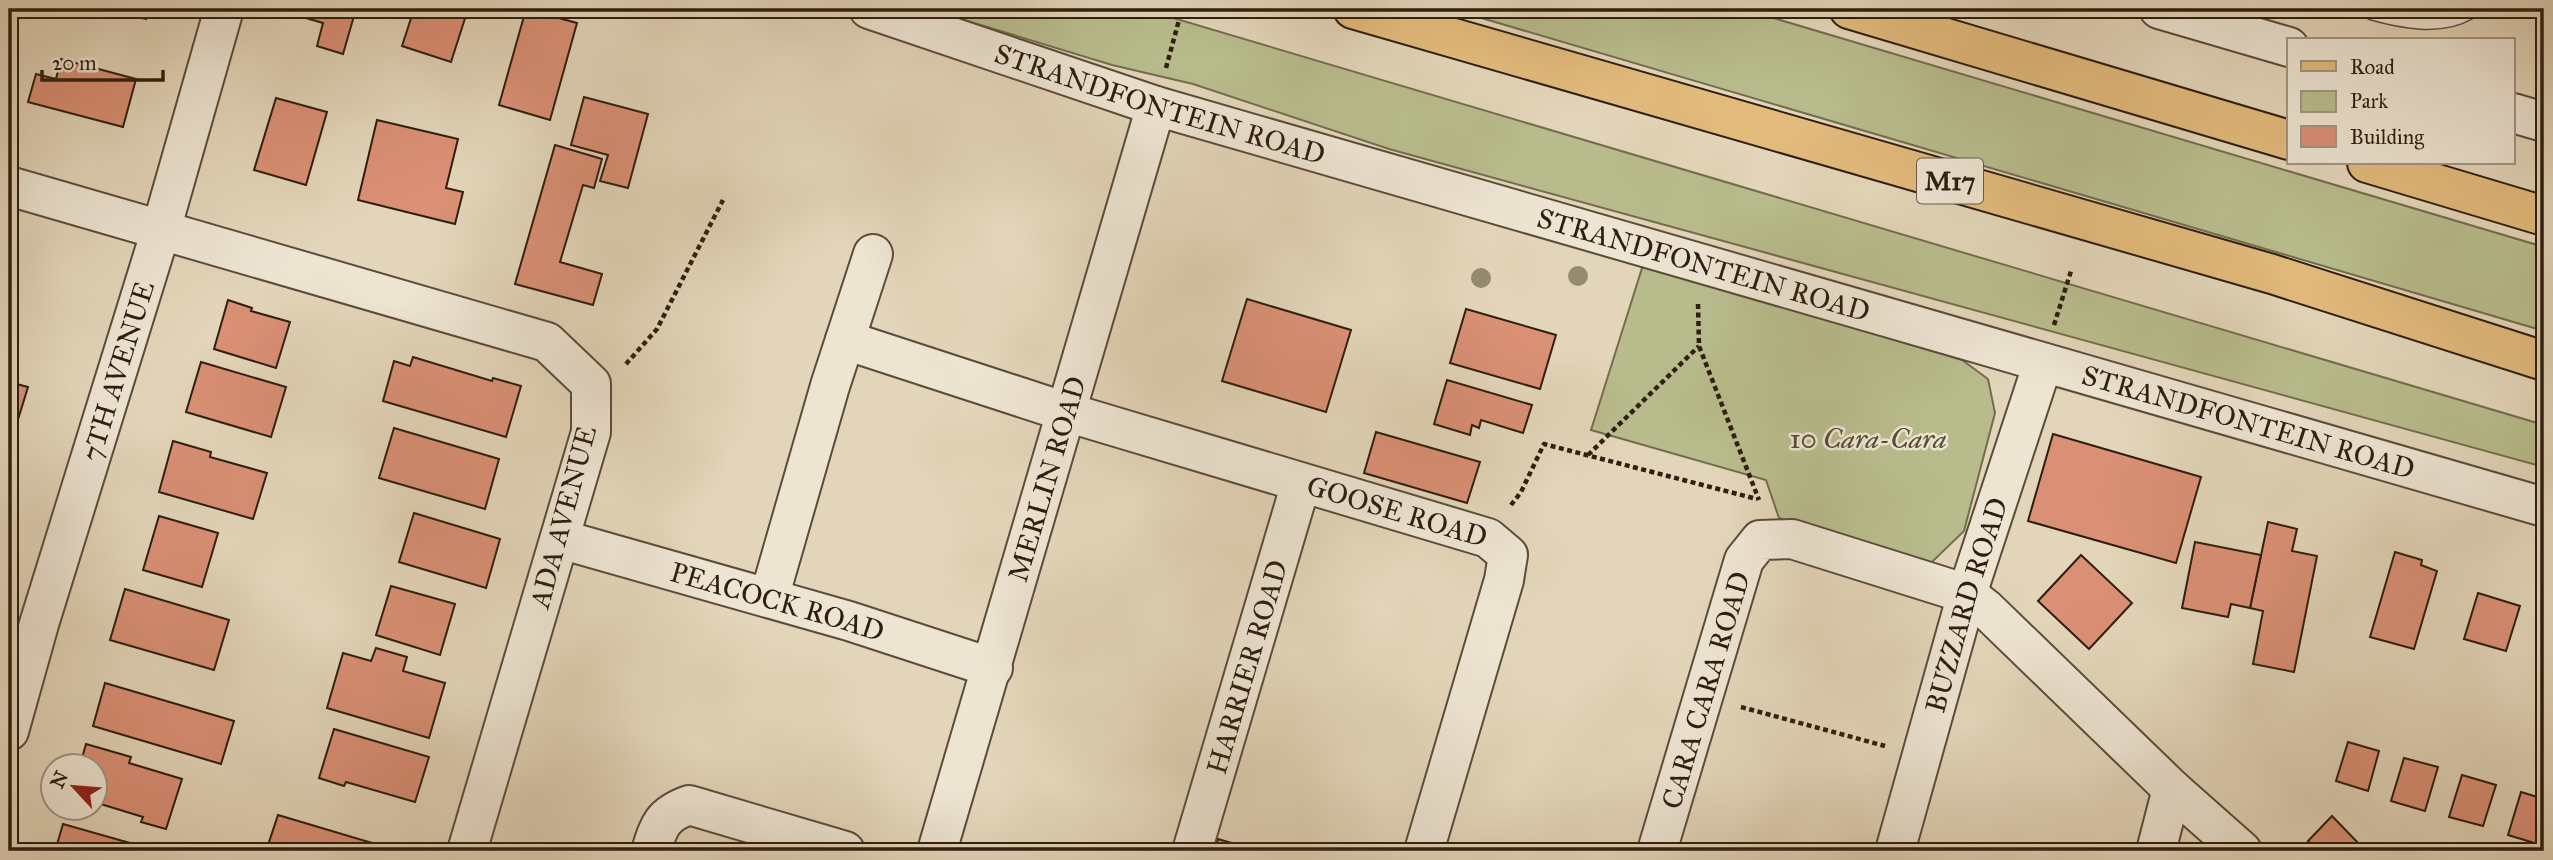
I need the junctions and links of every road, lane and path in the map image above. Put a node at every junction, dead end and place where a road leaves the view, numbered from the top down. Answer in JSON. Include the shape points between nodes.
{"nodes":[{"id":1,"x":225,"y":9,"type":"edge"},
{"id":2,"x":869,"y":9,"type":"edge"},
{"id":3,"x":1182,"y":9,"type":"edge"},
{"id":4,"x":1353,"y":9,"type":"edge"},
{"id":5,"x":1849,"y":9,"type":"edge"},
{"id":6,"x":2159,"y":9,"type":"edge"},
{"id":7,"x":2373,"y":9,"type":"edge"},
{"id":8,"x":2467,"y":9,"type":"edge"},
{"id":9,"x":2206,"y":16,"type":"edge"},
{"id":10,"x":2287,"y":46,"type":"edge"},
{"id":11,"x":1156,"y":106,"type":"junction"},
{"id":12,"x":2514,"y":113,"type":"edge"},
{"id":13,"x":2544,"y":122,"type":"edge"},
{"id":14,"x":2287,"y":138,"type":"edge"},
{"id":15,"x":2370,"y":164,"type":"edge"},
{"id":16,"x":9,"y":186,"type":"edge"},
{"id":17,"x":723,"y":200,"type":"dead end"},
{"id":18,"x":2544,"y":215,"type":"edge"},
{"id":19,"x":161,"y":230,"type":"junction"},
{"id":20,"x":873,"y":254,"type":"dead end"},
{"id":21,"x":1707,"y":264,"type":"junction"},
{"id":22,"x":2071,"y":271,"type":"dead end"},
{"id":23,"x":845,"y":341,"type":"junction"},
{"id":24,"x":1699,"y":346,"type":"junction"},
{"id":25,"x":2544,"y":361,"type":"edge"},
{"id":26,"x":2043,"y":363,"type":"junction"},
{"id":27,"x":591,"y":384,"type":"junction"},
{"id":28,"x":1066,"y":412,"type":"junction"},
{"id":29,"x":1587,"y":456,"type":"junction"},
{"id":30,"x":1301,"y":483,"type":"junction"},
{"id":31,"x":1759,"y":500,"type":"junction"},
{"id":32,"x":2544,"y":507,"type":"edge"},
{"id":33,"x":1488,"y":538,"type":"junction"},
{"id":34,"x":560,"y":539,"type":"junction"},
{"id":35,"x":1760,"y":540,"type":"junction"},
{"id":36,"x":1967,"y":594,"type":"junction"},
{"id":37,"x":769,"y":598,"type":"junction"},
{"id":38,"x":993,"y":668,"type":"junction"},
{"id":39,"x":1702,"y":697,"type":"junction"},
{"id":40,"x":9,"y":731,"type":"edge"},
{"id":41,"x":1923,"y":756,"type":"junction"},
{"id":42,"x":2172,"y":789,"type":"junction"},
{"id":43,"x":467,"y":851,"type":"edge"},
{"id":44,"x":651,"y":851,"type":"edge"},
{"id":45,"x":845,"y":851,"type":"edge"},
{"id":46,"x":937,"y":851,"type":"edge"},
{"id":47,"x":1192,"y":851,"type":"edge"},
{"id":48,"x":1424,"y":851,"type":"edge"},
{"id":49,"x":1657,"y":851,"type":"edge"},
{"id":50,"x":1895,"y":851,"type":"edge"},
{"id":51,"x":2156,"y":851,"type":"edge"},
{"id":52,"x":2242,"y":851,"type":"edge"}],
"edges":[{"from":1,"to":19,"type":"street","name":"7TH AVENUE"},
{"from":2,"to":11,"type":"street","name":"STRANDFONTEIN ROAD"},
{"from":3,"to":11,"type":"path"},
{"from":4,"to":25,"type":"main road","number":"M17","via":[[2272,274]]},
{"from":5,"to":14,"type":"main road"},
{"from":6,"to":9,"type":"street"},
{"from":7,"to":8,"type":"lane","via":[[2414,18]]},
{"from":9,"to":10,"type":"street"},
{"from":11,"to":21,"type":"street","name":"STRANDFONTEIN ROAD"},
{"from":11,"to":28,"type":"street","name":"MERLIN ROAD"},
{"from":12,"to":13,"type":"street"},
{"from":15,"to":18,"type":"main road"},
{"from":16,"to":19,"type":"street"},
{"from":17,"to":27,"type":"path","via":[[657,328],[626,364]]},
{"from":19,"to":27,"type":"street","via":[[547,342]]},
{"from":19,"to":40,"type":"street","name":"7TH AVENUE"},
{"from":20,"to":23,"type":"street"},
{"from":21,"to":24,"type":"path","via":[[1697,310]]},
{"from":21,"to":26,"type":"street","name":"STRANDFONTEIN ROAD"},
{"from":22,"to":26,"type":"path"},
{"from":23,"to":28,"type":"street","name":"GOOSE ROAD"},
{"from":23,"to":37,"type":"street"},
{"from":24,"to":29,"type":"path"},
{"from":24,"to":31,"type":"path"},
{"from":26,"to":32,"type":"street","name":"STRANDFONTEIN ROAD"},
{"from":26,"to":36,"type":"street","name":"BUZZARD ROAD"},
{"from":27,"to":34,"type":"street","name":"ADA AVENUE","via":[[591,432]]},
{"from":28,"to":30,"type":"street","name":"GOOSE ROAD"},
{"from":28,"to":38,"type":"street","name":"MERLIN ROAD"},
{"from":29,"to":31,"type":"path"},
{"from":29,"to":33,"type":"path","via":[[1544,444],[1521,492]]},
{"from":30,"to":33,"type":"street","name":"GOOSE ROAD"},
{"from":30,"to":47,"type":"street","name":"HARRIER ROAD"},
{"from":31,"to":35,"type":"path"},
{"from":33,"to":48,"type":"street","name":"GOOSE ROAD","via":[[1508,555],[1504,580]]},
{"from":34,"to":37,"type":"street","name":"PEACOCK ROAD"},
{"from":34,"to":43,"type":"street","name":"ADA AVENUE"},
{"from":35,"to":36,"type":"street","name":"CARA CARA ROAD","via":[[1792,539]]},
{"from":35,"to":39,"type":"street","name":"CARA CARA ROAD","via":[[1744,560]]},
{"from":36,"to":41,"type":"street","name":"BUZZARD ROAD"},
{"from":36,"to":42,"type":"street"},
{"from":37,"to":38,"type":"street","name":"PEACOCK ROAD"},
{"from":38,"to":46,"type":"street","name":"MERLIN ROAD"},
{"from":39,"to":41,"type":"path"},
{"from":39,"to":49,"type":"street","name":"CARA CARA ROAD"},
{"from":41,"to":50,"type":"street","name":"BUZZARD ROAD"},
{"from":42,"to":51,"type":"street"},
{"from":42,"to":52,"type":"street"},
{"from":44,"to":45,"type":"street","via":[[658,828],[670,812],[688,805]]}]}
